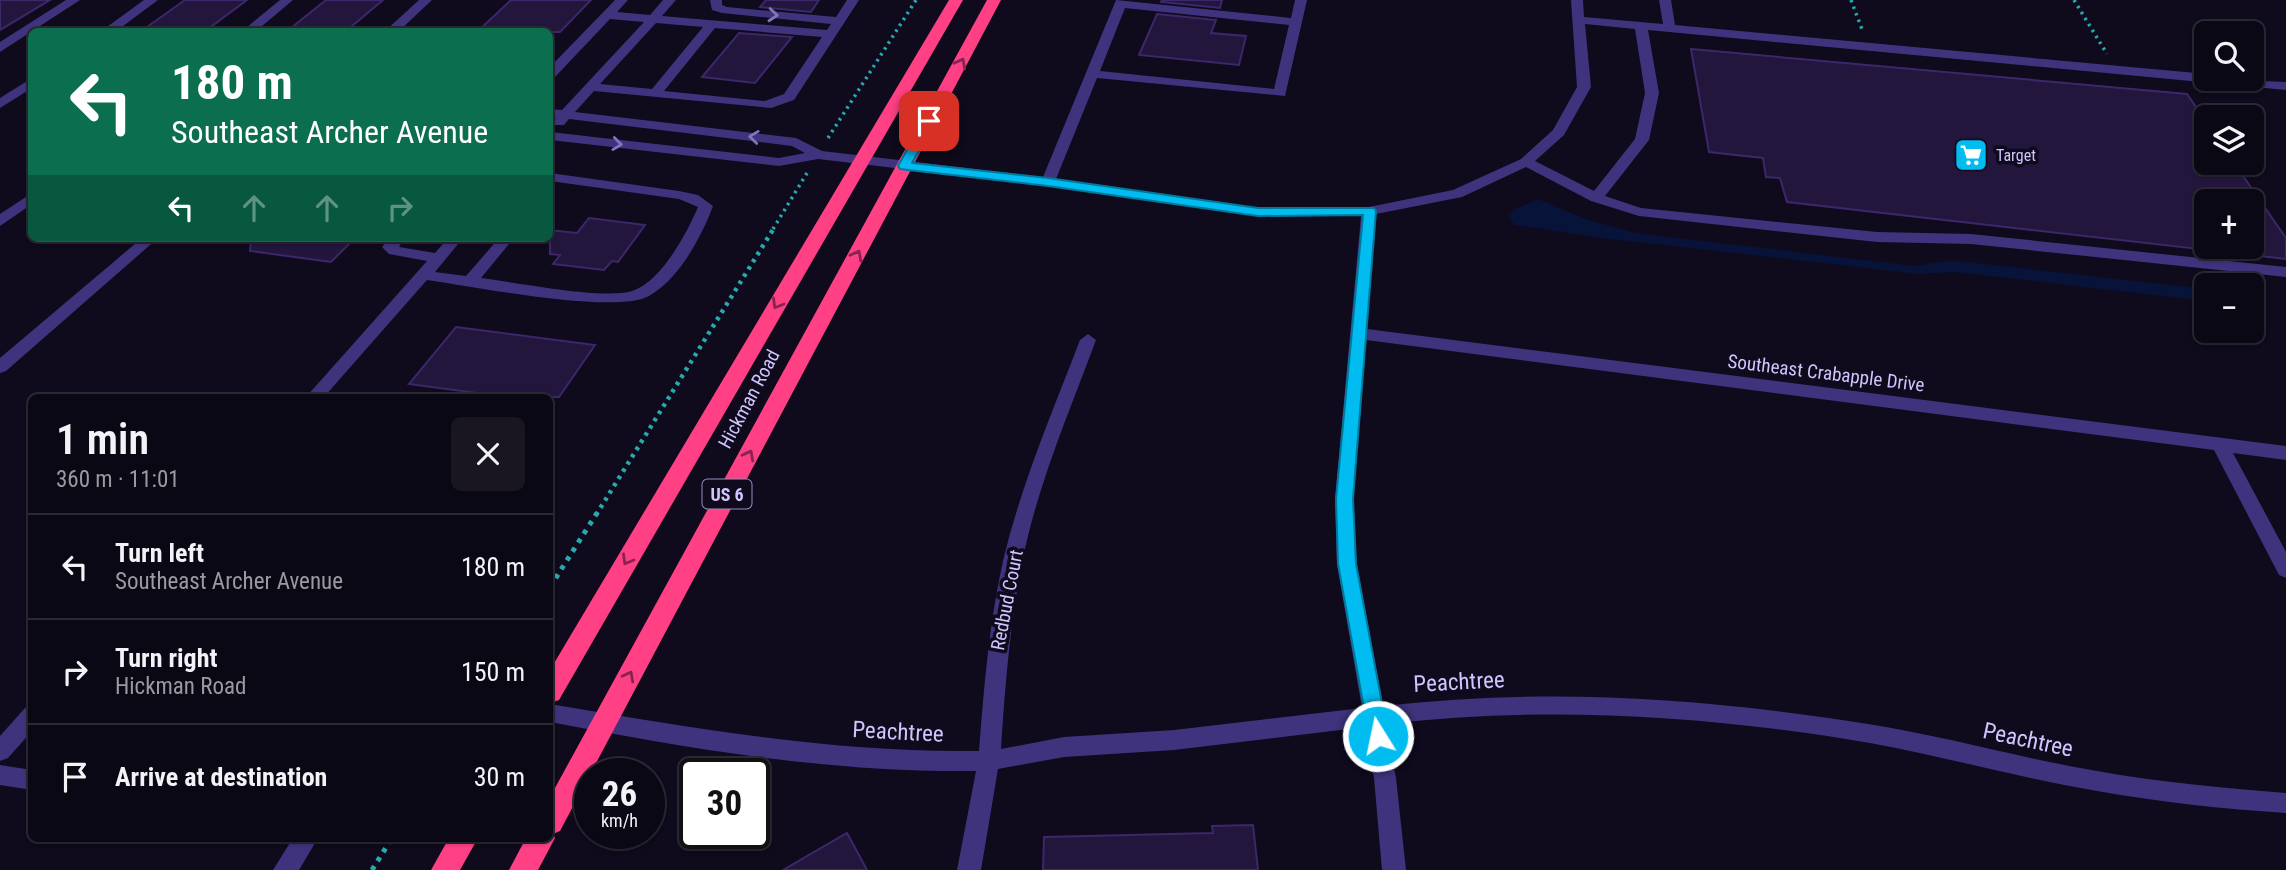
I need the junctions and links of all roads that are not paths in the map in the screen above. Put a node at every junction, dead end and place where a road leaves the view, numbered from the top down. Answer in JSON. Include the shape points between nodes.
{"nodes":[{"id":1,"x":74,"y":0,"type":"edge"},
{"id":2,"x":152,"y":0,"type":"edge"},
{"id":3,"x":288,"y":0,"type":"edge"},
{"id":4,"x":426,"y":0,"type":"edge"},
{"id":5,"x":622,"y":0,"type":"edge"},
{"id":6,"x":670,"y":0,"type":"edge"},
{"id":7,"x":716,"y":0,"type":"edge"},
{"id":8,"x":853,"y":0,"type":"edge"},
{"id":9,"x":956,"y":0,"type":"edge"},
{"id":10,"x":994,"y":0,"type":"edge"},
{"id":11,"x":1301,"y":0,"type":"edge"},
{"id":12,"x":1577,"y":0,"type":"edge"},
{"id":13,"x":1665,"y":0,"type":"edge"},
{"id":14,"x":1121,"y":2,"type":"edge"},
{"id":15,"x":608,"y":15,"type":"junction"},
{"id":16,"x":652,"y":19,"type":"junction"},
{"id":17,"x":1578,"y":20,"type":"junction"},
{"id":18,"x":837,"y":22,"type":"junction"},
{"id":19,"x":1296,"y":22,"type":"junction"},
{"id":20,"x":712,"y":23,"type":"junction"},
{"id":21,"x":1641,"y":26,"type":"junction"},
{"id":22,"x":31,"y":28,"type":"edge"},
{"id":23,"x":112,"y":28,"type":"edge"},
{"id":24,"x":252,"y":28,"type":"edge"},
{"id":25,"x":394,"y":28,"type":"edge"},
{"id":26,"x":1670,"y":29,"type":"junction"},
{"id":27,"x":28,"y":30,"type":"edge"},
{"id":28,"x":829,"y":34,"type":"junction"},
{"id":29,"x":0,"y":48,"type":"edge"},
{"id":30,"x":553,"y":71,"type":"edge"},
{"id":31,"x":1094,"y":74,"type":"junction"},
{"id":32,"x":2194,"y":78,"type":"edge"},
{"id":33,"x":2264,"y":84,"type":"edge"},
{"id":34,"x":28,"y":85,"type":"edge"},
{"id":35,"x":2286,"y":86,"type":"edge"},
{"id":36,"x":590,"y":87,"type":"junction"},
{"id":37,"x":655,"y":94,"type":"junction"},
{"id":38,"x":0,"y":104,"type":"edge"},
{"id":39,"x":553,"y":113,"type":"edge"},
{"id":40,"x":565,"y":115,"type":"junction"},
{"id":41,"x":553,"y":130,"type":"edge"},
{"id":42,"x":553,"y":134,"type":"edge"},
{"id":43,"x":818,"y":155,"type":"junction"},
{"id":44,"x":861,"y":160,"type":"junction"},
{"id":45,"x":1526,"y":162,"type":"junction"},
{"id":46,"x":904,"y":166,"type":"junction"},
{"id":47,"x":553,"y":181,"type":"edge"},
{"id":48,"x":1048,"y":182,"type":"junction"},
{"id":49,"x":1596,"y":198,"type":"junction"},
{"id":50,"x":28,"y":200,"type":"edge"},
{"id":51,"x":1370,"y":211,"type":"junction"},
{"id":52,"x":0,"y":220,"type":"edge"},
{"id":53,"x":146,"y":242,"type":"edge"},
{"id":54,"x":394,"y":242,"type":"edge"},
{"id":55,"x":452,"y":242,"type":"edge"},
{"id":56,"x":504,"y":242,"type":"edge"},
{"id":57,"x":438,"y":258,"type":"junction"},
{"id":58,"x":2286,"y":271,"type":"edge"},
{"id":59,"x":423,"y":275,"type":"junction"},
{"id":60,"x":470,"y":281,"type":"junction"},
{"id":61,"x":1361,"y":334,"type":"junction"},
{"id":62,"x":1088,"y":340,"type":"dead end"},
{"id":63,"x":0,"y":366,"type":"edge"},
{"id":64,"x":317,"y":394,"type":"edge"},
{"id":65,"x":2220,"y":445,"type":"junction"},
{"id":66,"x":2286,"y":453,"type":"edge"},
{"id":67,"x":2286,"y":570,"type":"edge"},
{"id":68,"x":553,"y":687,"type":"edge"},
{"id":69,"x":553,"y":713,"type":"edge"},
{"id":70,"x":1375,"y":714,"type":"junction"},
{"id":71,"x":28,"y":720,"type":"edge"},
{"id":72,"x":605,"y":720,"type":"junction"},
{"id":73,"x":0,"y":751,"type":"edge"},
{"id":74,"x":989,"y":761,"type":"junction"},
{"id":75,"x":0,"y":775,"type":"edge"},
{"id":76,"x":28,"y":779,"type":"edge"},
{"id":77,"x":2286,"y":803,"type":"edge"},
{"id":78,"x":553,"y":816,"type":"edge"},
{"id":79,"x":304,"y":842,"type":"edge"},
{"id":80,"x":462,"y":842,"type":"edge"},
{"id":81,"x":539,"y":842,"type":"edge"},
{"id":82,"x":285,"y":870,"type":"edge"},
{"id":83,"x":445,"y":870,"type":"edge"},
{"id":84,"x":523,"y":870,"type":"edge"},
{"id":85,"x":969,"y":870,"type":"edge"},
{"id":86,"x":1394,"y":870,"type":"edge"}],
"edges":[{"from":1,"to":22,"type":"street"},
{"from":2,"to":23,"type":"street"},
{"from":3,"to":24,"type":"street"},
{"from":4,"to":25,"type":"street"},
{"from":5,"to":15,"type":"street"},
{"from":6,"to":16,"type":"street"},
{"from":7,"to":18,"type":"street","one_way":true,"via":[[716,7],[726,10]]},
{"from":8,"to":18,"type":"street"},
{"from":9,"to":44,"type":"highway","name":"Hickman Road","number":"US 6"},
{"from":46,"to":10,"type":"highway","name":"Hickman Road","number":"US 6","one_way":true},
{"from":11,"to":19,"type":"street"},
{"from":12,"to":17,"type":"street"},
{"from":13,"to":26,"type":"street"},
{"from":14,"to":19,"type":"street"},
{"from":14,"to":31,"type":"street"},
{"from":15,"to":16,"type":"street"},
{"from":15,"to":30,"type":"street"},
{"from":16,"to":20,"type":"street"},
{"from":16,"to":36,"type":"street"},
{"from":17,"to":21,"type":"street"},
{"from":17,"to":45,"type":"street","via":[[1584,87],[1559,132]]},
{"from":18,"to":28,"type":"street"},
{"from":19,"to":31,"type":"street","via":[[1280,93]]},
{"from":20,"to":28,"type":"street"},
{"from":20,"to":37,"type":"street"},
{"from":21,"to":26,"type":"street"},
{"from":21,"to":49,"type":"street","via":[[1652,93],[1642,140]]},
{"from":26,"to":32,"type":"street"},
{"from":27,"to":29,"type":"street"},
{"from":28,"to":37,"type":"street","via":[[789,97],[778,102],[766,105]]},
{"from":31,"to":48,"type":"street"},
{"from":33,"to":35,"type":"street"},
{"from":34,"to":38,"type":"street"},
{"from":36,"to":37,"type":"street"},
{"from":36,"to":40,"type":"street"},
{"from":39,"to":40,"type":"street"},
{"from":40,"to":41,"type":"street"},
{"from":43,"to":40,"type":"street","one_way":true,"via":[[796,142]]},
{"from":42,"to":43,"type":"street","one_way":true,"via":[[779,163]]},
{"from":43,"to":44,"type":"street"},
{"from":44,"to":46,"type":"street"},
{"from":44,"to":68,"type":"highway","name":"Hickman Road","number":"US 6","one_way":true},
{"from":45,"to":49,"type":"street"},
{"from":45,"to":51,"type":"street","via":[[1457,194]]},
{"from":46,"to":48,"type":"street"},
{"from":72,"to":46,"type":"highway","name":"Hickman Road","number":"US 6","one_way":true},
{"from":47,"to":60,"type":"street","via":[[679,195],[706,206],[665,274],[644,292],[595,298]]},
{"from":48,"to":51,"type":"street","via":[[1258,212]]},
{"from":49,"to":58,"type":"street","via":[[1639,212]]},
{"from":50,"to":52,"type":"street"},
{"from":51,"to":61,"type":"street"},
{"from":53,"to":63,"type":"street"},
{"from":54,"to":57,"type":"street","via":[[390,247],[394,251]]},
{"from":55,"to":57,"type":"street"},
{"from":56,"to":60,"type":"street"},
{"from":57,"to":59,"type":"street"},
{"from":59,"to":60,"type":"street"},
{"from":59,"to":64,"type":"street"},
{"from":61,"to":65,"type":"street","name":"Southeast Crabapple Drive"},
{"from":61,"to":70,"type":"street","via":[[1344,499],[1347,564]]},
{"from":62,"to":74,"type":"street","name":"Redbud Court","via":[[1034,483],[1013,561],[997,651]]},
{"from":65,"to":66,"type":"street","name":"Southeast Crabapple Drive"},
{"from":65,"to":67,"type":"street"},
{"from":69,"to":72,"type":"street","name":"Peachtree"},
{"from":70,"to":74,"type":"street","name":"Peachtree","via":[[1174,740],[1064,747]]},
{"from":70,"to":77,"type":"street","name":"Peachtree","via":[[1535,705],[1749,716],[1871,734],[2096,781]]},
{"from":70,"to":86,"type":"street"},
{"from":71,"to":73,"type":"street"},
{"from":72,"to":74,"type":"street","name":"Peachtree","via":[[694,738],[824,755],[920,762]]},
{"from":72,"to":78,"type":"highway","name":"Hickman Road","number":"US 6"},
{"from":74,"to":85,"type":"street","name":"Redbud Court"},
{"from":75,"to":76,"type":"street"},
{"from":79,"to":82,"type":"street"},
{"from":80,"to":83,"type":"highway"},
{"from":81,"to":84,"type":"highway"}]}
